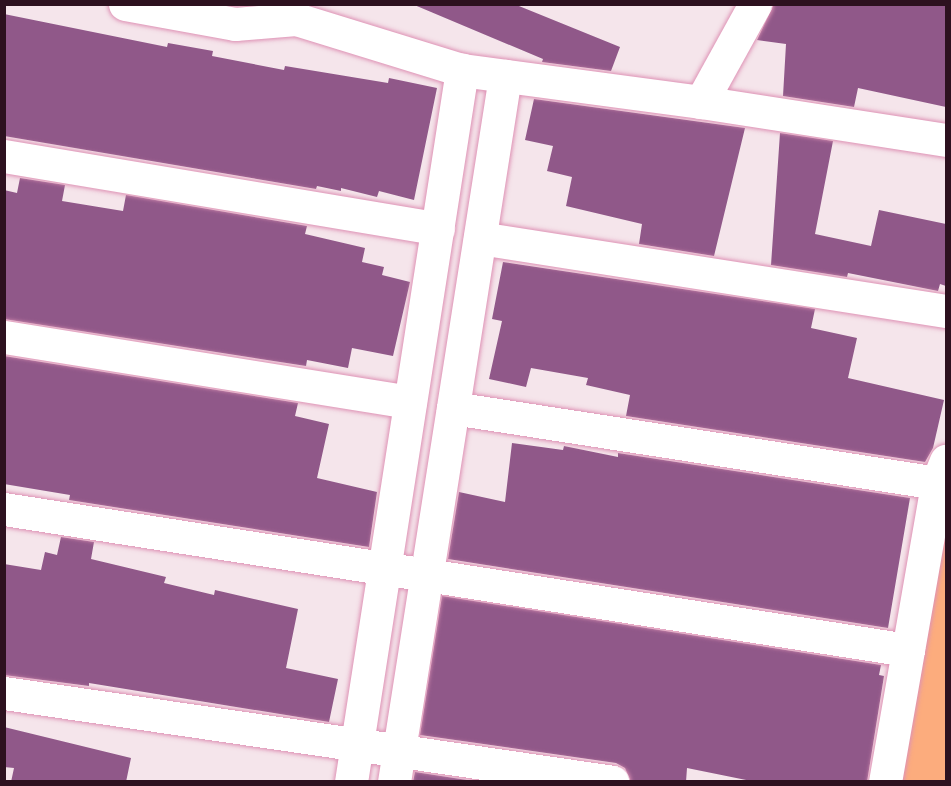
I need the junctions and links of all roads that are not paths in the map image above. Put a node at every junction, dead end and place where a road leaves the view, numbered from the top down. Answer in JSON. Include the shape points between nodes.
{"nodes":[{"id":1,"x":125,"y":4,"type":"edge"},
{"id":2,"x":755,"y":4,"type":"edge"},
{"id":3,"x":287,"y":12,"type":"edge"},
{"id":4,"x":462,"y":70,"type":"junction"},
{"id":5,"x":505,"y":76,"type":"junction"},
{"id":6,"x":701,"y":102,"type":"junction"},
{"id":7,"x":946,"y":140,"type":"edge"},
{"id":8,"x":4,"y":156,"type":"edge"},
{"id":9,"x":438,"y":229,"type":"junction"},
{"id":10,"x":480,"y":238,"type":"junction"},
{"id":11,"x":946,"y":311,"type":"edge"},
{"id":12,"x":4,"y":337,"type":"edge"},
{"id":13,"x":410,"y":402,"type":"junction"},
{"id":14,"x":453,"y":408,"type":"junction"},
{"id":15,"x":942,"y":472,"type":"edge"},
{"id":16,"x":4,"y":509,"type":"edge"},
{"id":17,"x":385,"y":568,"type":"junction"},
{"id":18,"x":427,"y":574,"type":"junction"},
{"id":19,"x":908,"y":650,"type":"junction"},
{"id":20,"x":4,"y":693,"type":"edge"},
{"id":21,"x":357,"y":747,"type":"junction"},
{"id":22,"x":396,"y":766,"type":"edge"},
{"id":23,"x":351,"y":782,"type":"edge"},
{"id":24,"x":613,"y":782,"type":"edge"},
{"id":25,"x":885,"y":782,"type":"edge"}],
"edges":[{"from":1,"to":3,"type":"street","via":[[235,24]]},
{"from":2,"to":6,"type":"street"},
{"from":3,"to":4,"type":"street"},
{"from":4,"to":5,"type":"street"},
{"from":4,"to":9,"type":"street"},
{"from":5,"to":6,"type":"street"},
{"from":5,"to":10,"type":"street"},
{"from":6,"to":7,"type":"street"},
{"from":8,"to":9,"type":"street"},
{"from":9,"to":13,"type":"street"},
{"from":10,"to":11,"type":"street"},
{"from":10,"to":14,"type":"street"},
{"from":12,"to":13,"type":"street"},
{"from":13,"to":17,"type":"street"},
{"from":14,"to":15,"type":"street"},
{"from":14,"to":18,"type":"street"},
{"from":15,"to":19,"type":"street"},
{"from":16,"to":17,"type":"street"},
{"from":17,"to":18,"type":"street"},
{"from":17,"to":21,"type":"street"},
{"from":18,"to":19,"type":"street"},
{"from":18,"to":22,"type":"street"},
{"from":19,"to":25,"type":"street"},
{"from":20,"to":21,"type":"street"},
{"from":21,"to":22,"type":"street"},
{"from":21,"to":23,"type":"street"},
{"from":22,"to":24,"type":"street"}]}
